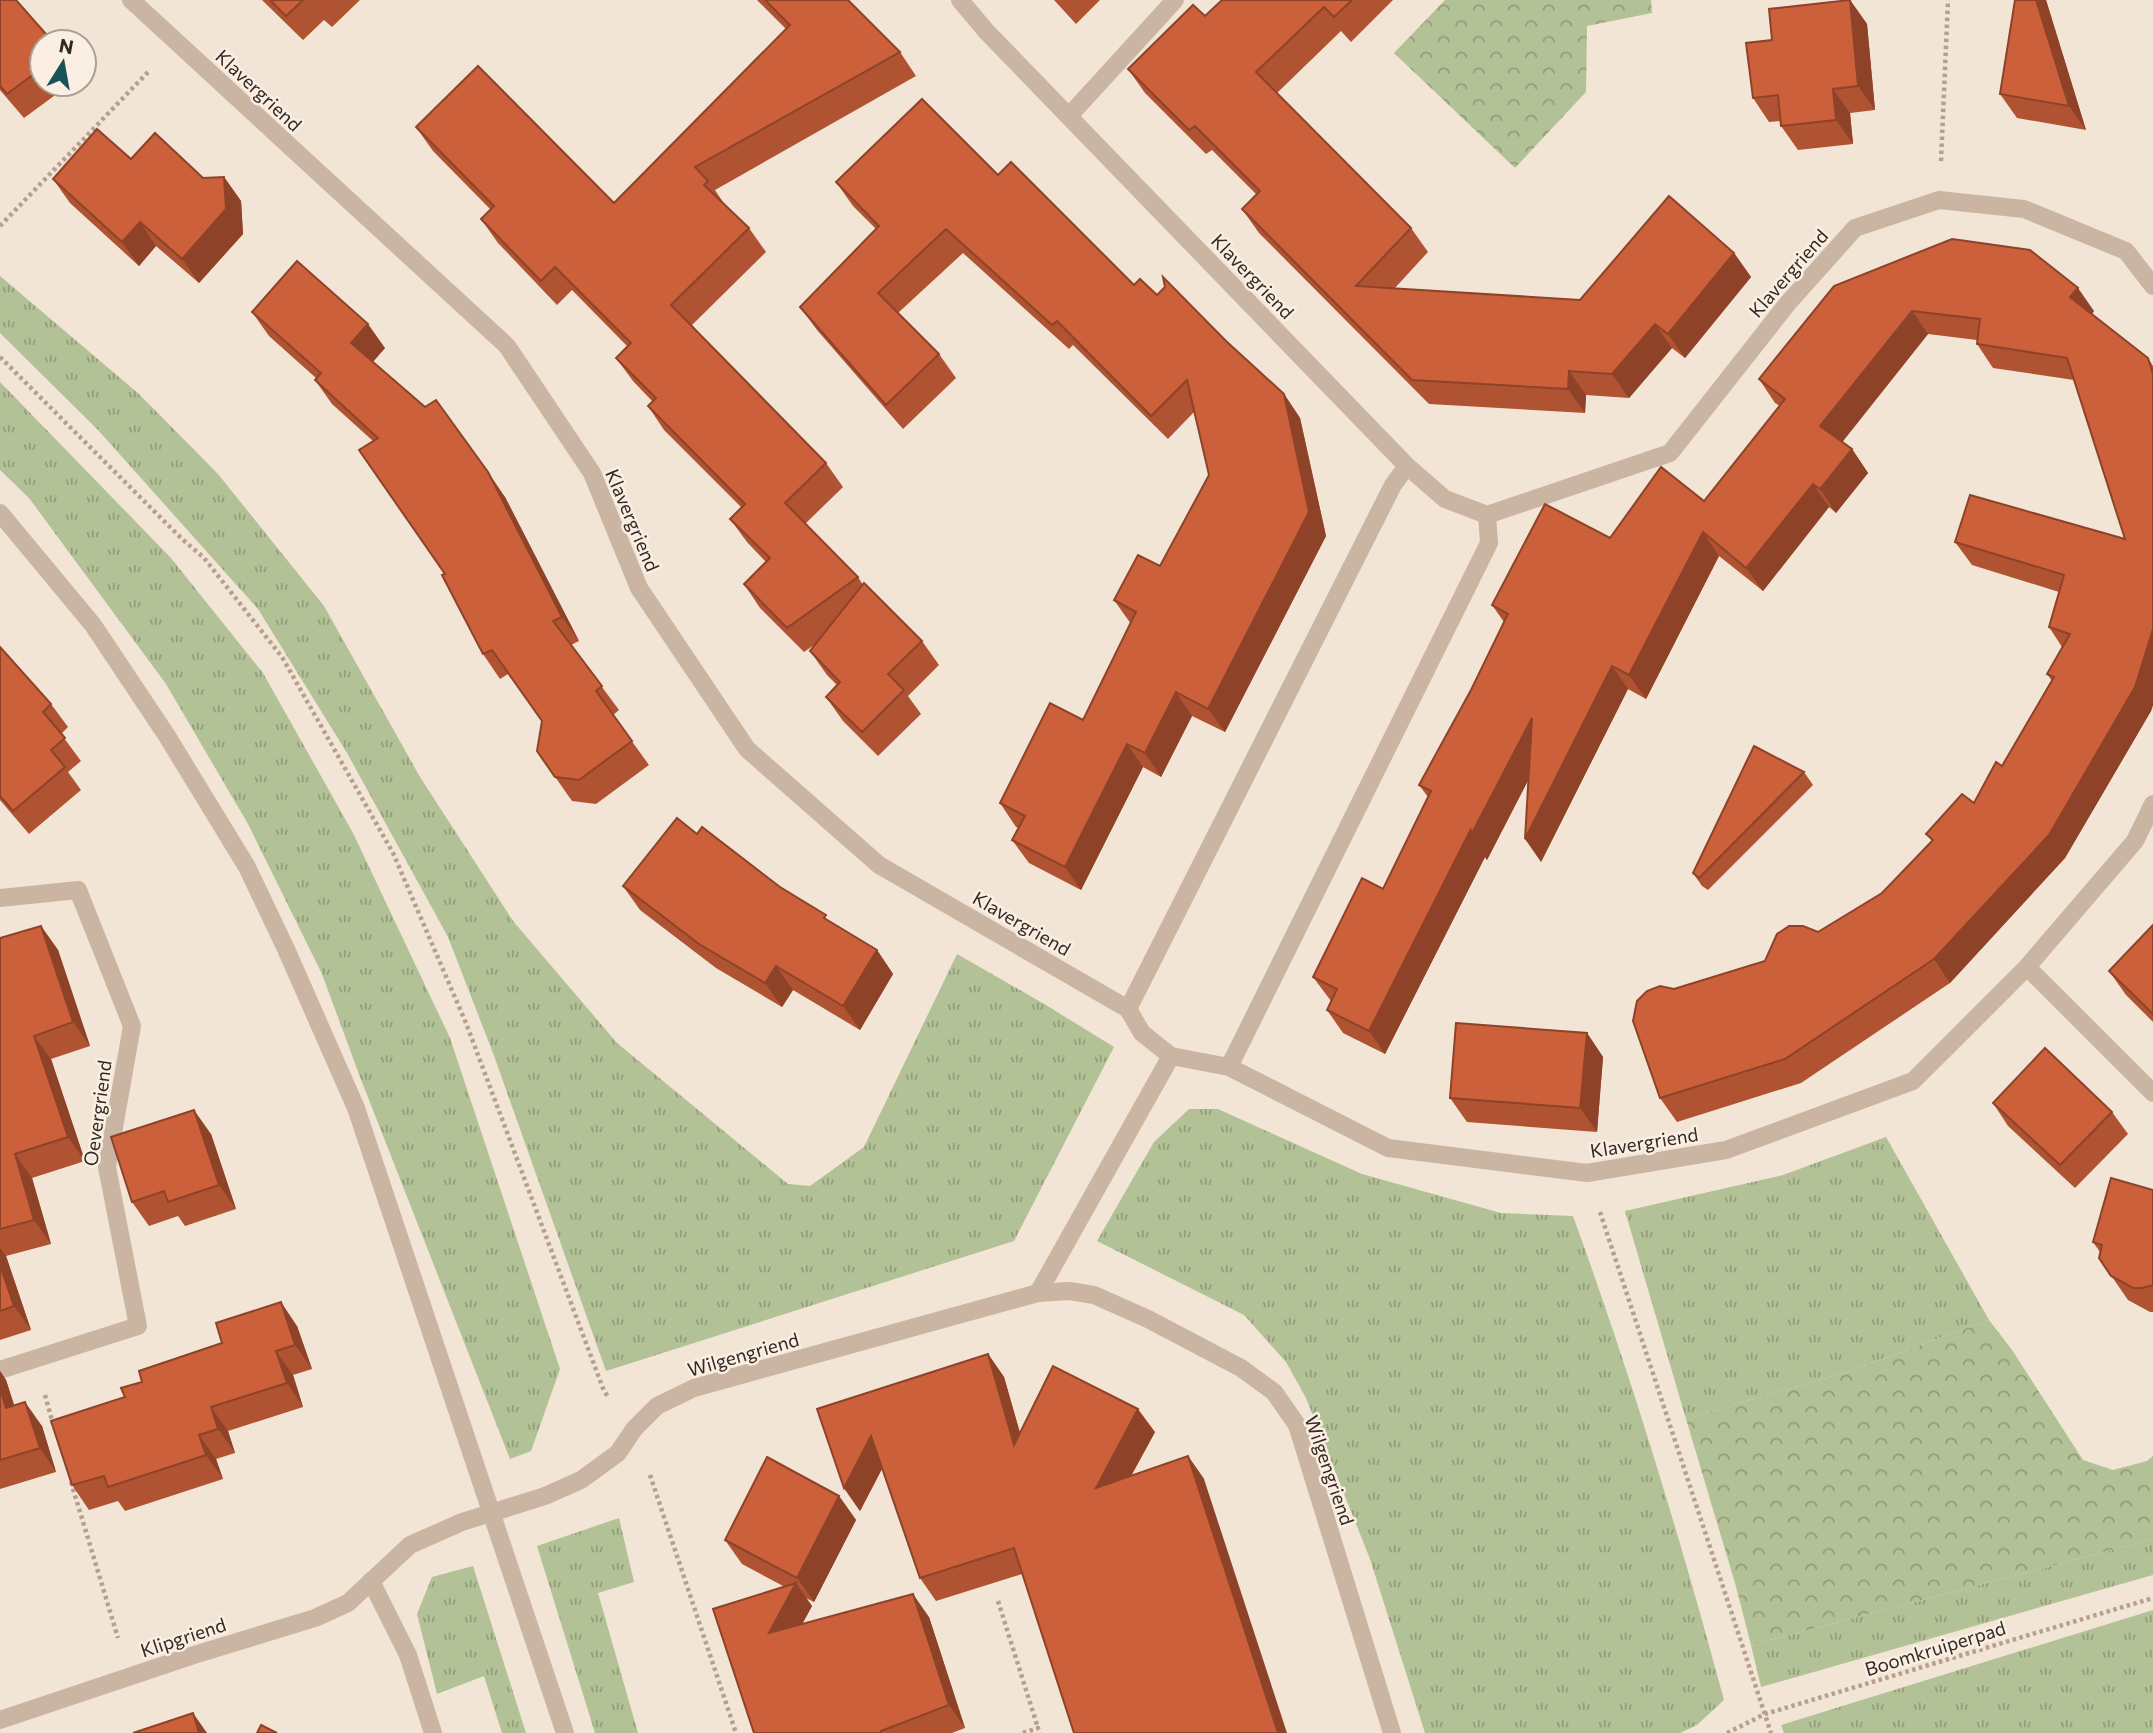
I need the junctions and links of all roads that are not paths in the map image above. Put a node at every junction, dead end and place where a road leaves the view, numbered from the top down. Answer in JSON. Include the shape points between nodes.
{"nodes":[{"id":1,"x":131,"y":0,"type":"edge"},
{"id":2,"x":960,"y":0,"type":"edge"},
{"id":3,"x":1175,"y":0,"type":"edge"},
{"id":4,"x":1069,"y":116,"type":"junction"},
{"id":5,"x":2153,"y":286,"type":"edge"},
{"id":6,"x":1407,"y":466,"type":"junction"},
{"id":7,"x":0,"y":513,"type":"edge"},
{"id":8,"x":1487,"y":515,"type":"junction"},
{"id":9,"x":2153,"y":804,"type":"edge"},
{"id":10,"x":0,"y":898,"type":"edge"},
{"id":11,"x":2027,"y":967,"type":"junction"},
{"id":12,"x":1128,"y":1009,"type":"junction"},
{"id":13,"x":1171,"y":1056,"type":"junction"},
{"id":14,"x":1229,"y":1067,"type":"junction"},
{"id":15,"x":2153,"y":1093,"type":"edge"},
{"id":16,"x":1038,"y":1293,"type":"junction"},
{"id":17,"x":0,"y":1370,"type":"edge"},
{"id":18,"x":491,"y":1513,"type":"junction"},
{"id":19,"x":371,"y":1581,"type":"junction"},
{"id":20,"x":0,"y":1720,"type":"edge"},
{"id":21,"x":433,"y":1733,"type":"edge"},
{"id":22,"x":565,"y":1733,"type":"edge"},
{"id":23,"x":1392,"y":1733,"type":"edge"}],
"edges":[{"from":1,"to":12,"type":"street","name":"Klavergriend","via":[[507,346],[592,473],[639,588],[747,749],[879,865]]},
{"from":2,"to":4,"type":"street","name":"Klavergriend"},
{"from":3,"to":4,"type":"street"},
{"from":4,"to":6,"type":"street","name":"Klavergriend"},
{"from":5,"to":8,"type":"street","name":"Klavergriend","via":[[2126,251],[2024,209],[1939,200],[1855,228],[1788,303],[1670,453]]},
{"from":6,"to":8,"type":"street","name":"Klavergriend","via":[[1446,499]]},
{"from":6,"to":12,"type":"street","via":[[1392,485]]},
{"from":7,"to":18,"type":"street","via":[[93,625],[247,867],[356,1108]]},
{"from":8,"to":14,"type":"street","via":[[1489,543]]},
{"from":9,"to":11,"type":"street","name":"Klavergriend","via":[[2136,841]]},
{"from":10,"to":17,"type":"street","name":"Oevergriend","via":[[78,890],[132,1026],[107,1167],[138,1326]]},
{"from":11,"to":14,"type":"street","name":"Klavergriend","via":[[1913,1081],[1726,1150],[1587,1173],[1388,1147]]},
{"from":11,"to":15,"type":"street"},
{"from":12,"to":13,"type":"street","name":"Klavergriend","via":[[1142,1033]]},
{"from":13,"to":14,"type":"street","name":"Klavergriend"},
{"from":13,"to":16,"type":"street"},
{"from":16,"to":18,"type":"street","name":"Wilgengriend","via":[[694,1388],[657,1406],[618,1453],[581,1480]]},
{"from":16,"to":23,"type":"street","name":"Wilgengriend","via":[[1094,1295],[1229,1362],[1274,1392],[1297,1425]]},
{"from":18,"to":19,"type":"street","name":"Klipgriend","via":[[410,1545]]},
{"from":18,"to":22,"type":"street"},
{"from":19,"to":20,"type":"street","name":"Klipgriend","via":[[348,1603],[315,1618]]},
{"from":19,"to":21,"type":"street","via":[[408,1655]]}]}
